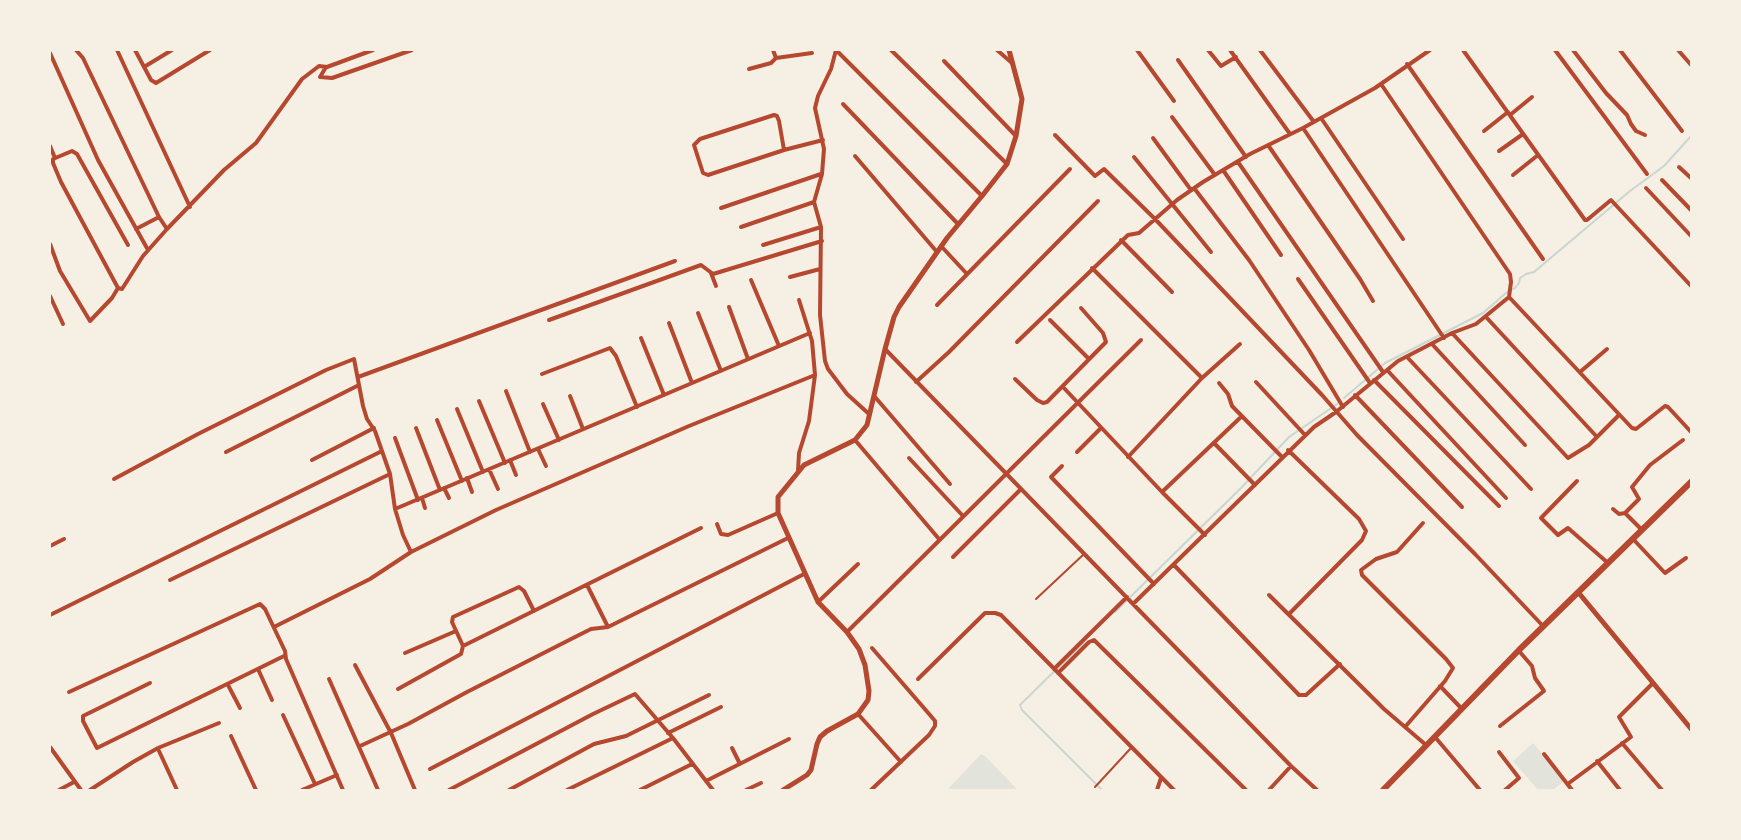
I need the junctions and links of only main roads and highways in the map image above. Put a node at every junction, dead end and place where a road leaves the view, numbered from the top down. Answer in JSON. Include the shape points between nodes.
{"nodes":[{"id":1,"x":1692,"y":482,"type":"edge"},
{"id":2,"x":1383,"y":790,"type":"edge"}],
"edges":[{"from":1,"to":2,"type":"main road","via":[[1543,626]]}]}
